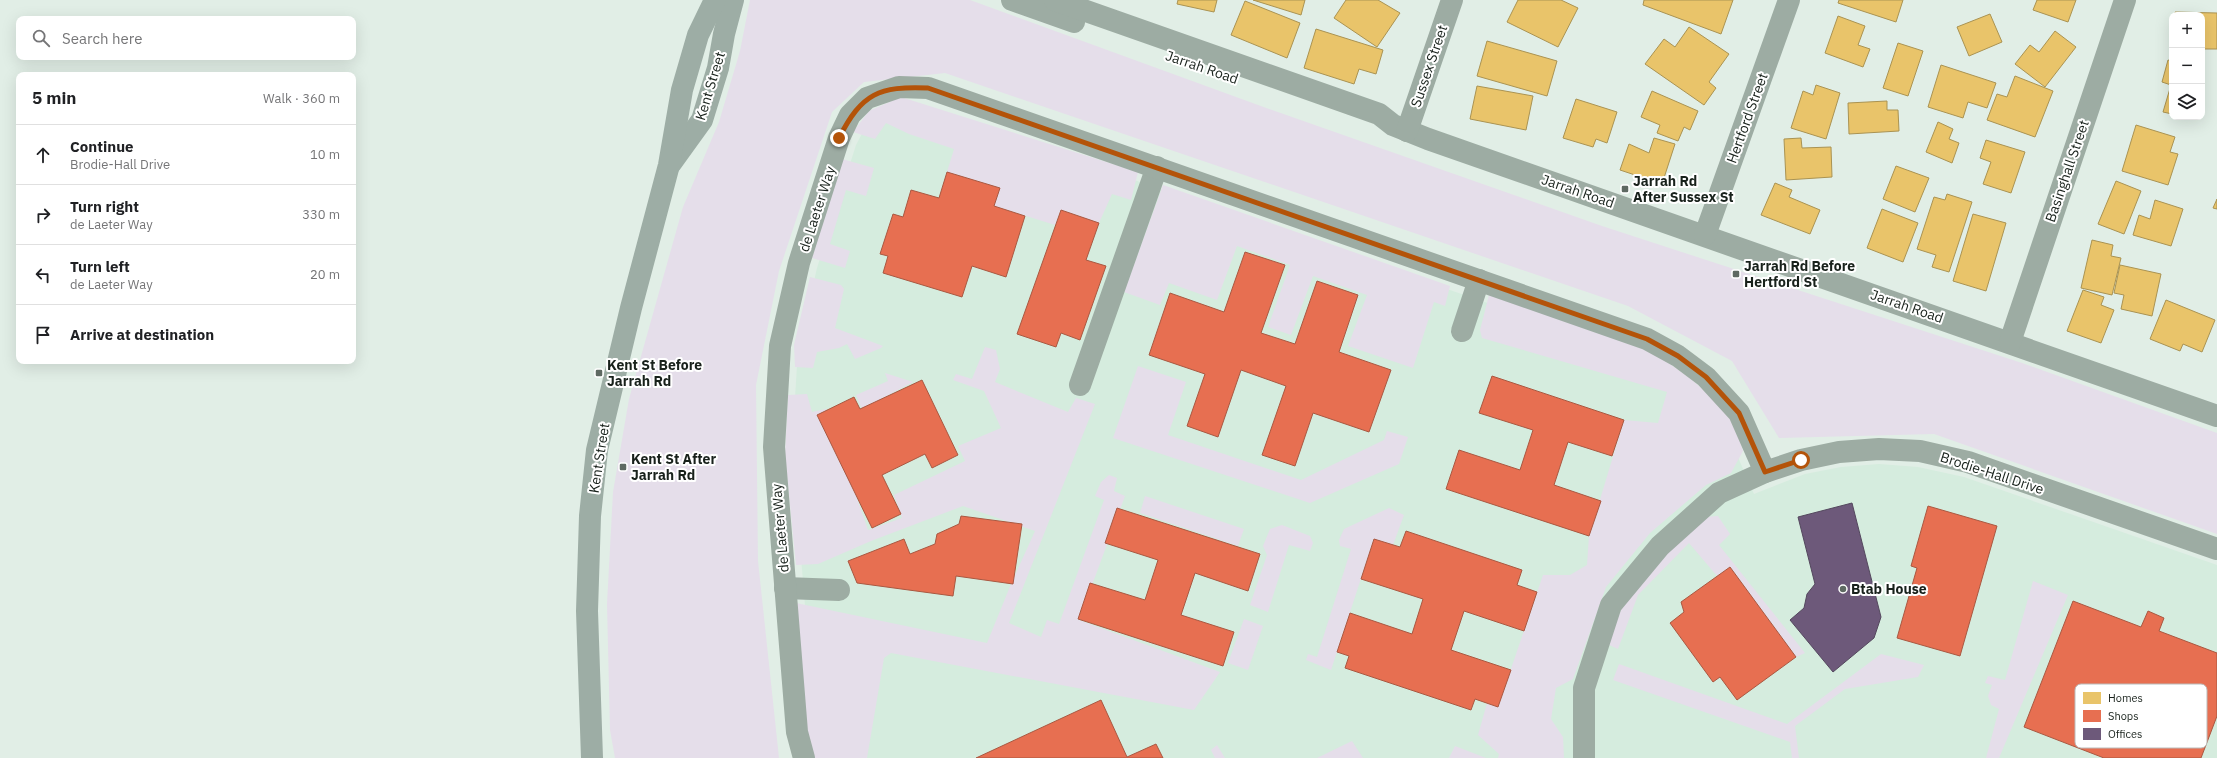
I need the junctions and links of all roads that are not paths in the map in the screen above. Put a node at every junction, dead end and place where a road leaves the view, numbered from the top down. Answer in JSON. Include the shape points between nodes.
{"nodes":[{"id":1,"x":715,"y":0,"type":"edge"},
{"id":2,"x":733,"y":0,"type":"edge"},
{"id":3,"x":1012,"y":0,"type":"edge"},
{"id":4,"x":1055,"y":0,"type":"edge"},
{"id":5,"x":1452,"y":0,"type":"edge"},
{"id":6,"x":1789,"y":0,"type":"edge"},
{"id":7,"x":2125,"y":0,"type":"edge"},
{"id":8,"x":1400,"y":128,"type":"junction"},
{"id":9,"x":669,"y":165,"type":"junction"},
{"id":10,"x":1157,"y":168,"type":"junction"},
{"id":11,"x":1705,"y":235,"type":"junction"},
{"id":12,"x":1479,"y":280,"type":"junction"},
{"id":13,"x":1462,"y":331,"type":"dead end"},
{"id":14,"x":2010,"y":342,"type":"junction"},
{"id":15,"x":1080,"y":385,"type":"dead end"},
{"id":16,"x":2217,"y":416,"type":"edge"},
{"id":17,"x":1765,"y":472,"type":"junction"},
{"id":18,"x":2217,"y":549,"type":"edge"},
{"id":19,"x":785,"y":588,"type":"junction"},
{"id":20,"x":839,"y":590,"type":"dead end"},
{"id":21,"x":592,"y":758,"type":"edge"},
{"id":22,"x":804,"y":758,"type":"edge"},
{"id":23,"x":1584,"y":758,"type":"edge"}],
"edges":[{"from":1,"to":9,"type":"main road","name":"Kent Street","via":[[698,35],[682,90]]},
{"from":2,"to":9,"type":"main road","name":"Kent Street","via":[[718,68],[702,120]]},
{"from":3,"to":8,"type":"street","name":"Jarrah Road","via":[[1374,128]]},
{"from":4,"to":8,"type":"street","name":"Jarrah Road","via":[[1379,114]]},
{"from":5,"to":8,"type":"street","name":"Sussex Street"},
{"from":6,"to":11,"type":"street","name":"Hertford Street"},
{"from":7,"to":14,"type":"street","name":"Basinghall Street"},
{"from":8,"to":11,"type":"street","name":"Jarrah Road"},
{"from":9,"to":21,"type":"main road","name":"Kent Street","via":[[597,450],[590,516],[587,612]]},
{"from":10,"to":12,"type":"street","name":"de Laeter Way"},
{"from":10,"to":15,"type":"street"},
{"from":10,"to":19,"type":"street","name":"de Laeter Way","via":[[928,88],[898,87],[867,98],[850,115],[839,138],[800,263],[780,346],[774,447]]},
{"from":11,"to":14,"type":"street","name":"Jarrah Road"},
{"from":12,"to":13,"type":"street"},
{"from":12,"to":17,"type":"street","name":"de Laeter Way","via":[[1647,339],[1678,356],[1706,377],[1739,413]]},
{"from":14,"to":16,"type":"street","name":"Jarrah Road"},
{"from":17,"to":18,"type":"street","name":"Brodie-Hall Drive","via":[[1801,460],[1839,452],[1879,449],[1920,452],[1968,462]]},
{"from":17,"to":23,"type":"street","name":"Brodie-Hall Drive","via":[[1720,493],[1660,546],[1611,605],[1584,688]]},
{"from":19,"to":20,"type":"street"},
{"from":19,"to":22,"type":"street","name":"de Laeter Way","via":[[797,732]]}]}
